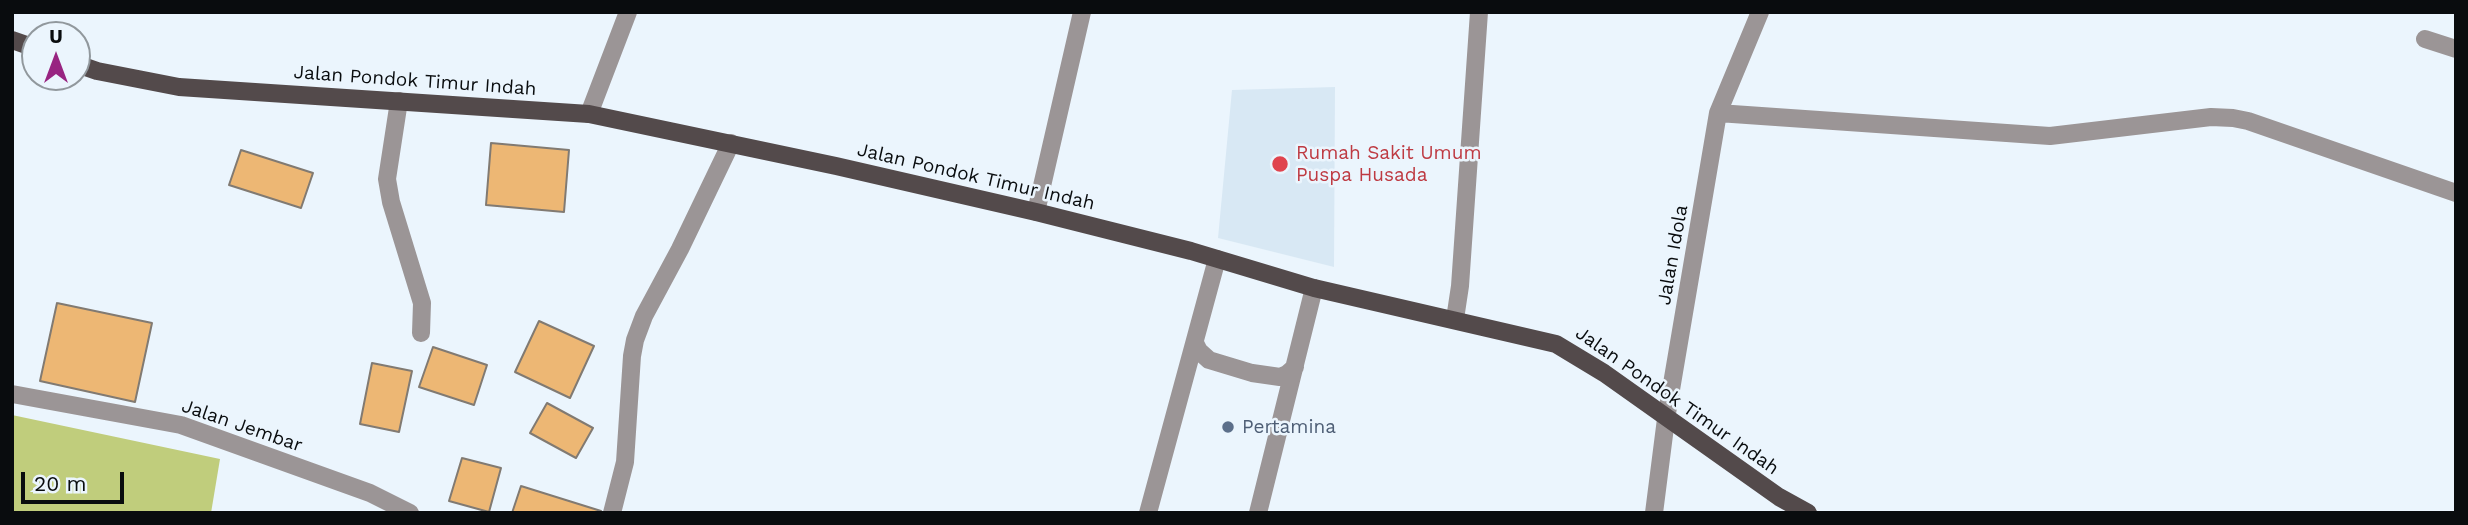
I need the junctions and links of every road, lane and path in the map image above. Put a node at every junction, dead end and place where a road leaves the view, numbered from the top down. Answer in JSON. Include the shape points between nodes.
{"nodes":[{"id":1,"x":628,"y":12,"type":"edge"},
{"id":2,"x":1082,"y":12,"type":"edge"},
{"id":3,"x":1479,"y":12,"type":"edge"},
{"id":4,"x":1760,"y":12,"type":"edge"},
{"id":5,"x":2426,"y":39,"type":"dead end"},
{"id":6,"x":2456,"y":49,"type":"edge"},
{"id":7,"x":91,"y":69,"type":"edge"},
{"id":8,"x":399,"y":101,"type":"junction"},
{"id":9,"x":1718,"y":113,"type":"junction"},
{"id":10,"x":589,"y":114,"type":"junction"},
{"id":11,"x":731,"y":143,"type":"junction"},
{"id":12,"x":2456,"y":192,"type":"edge"},
{"id":13,"x":1036,"y":212,"type":"junction"},
{"id":14,"x":1217,"y":260,"type":"junction"},
{"id":15,"x":1314,"y":288,"type":"junction"},
{"id":16,"x":1455,"y":319,"type":"junction"},
{"id":17,"x":421,"y":334,"type":"dead end"},
{"id":18,"x":1195,"y":343,"type":"junction"},
{"id":19,"x":1295,"y":366,"type":"junction"},
{"id":20,"x":12,"y":394,"type":"edge"},
{"id":21,"x":1666,"y":419,"type":"junction"},
{"id":22,"x":410,"y":513,"type":"edge"},
{"id":23,"x":612,"y":513,"type":"edge"},
{"id":24,"x":1148,"y":513,"type":"edge"},
{"id":25,"x":1258,"y":513,"type":"edge"},
{"id":26,"x":1654,"y":513,"type":"edge"},
{"id":27,"x":1808,"y":513,"type":"edge"}],
"edges":[{"from":1,"to":10,"type":"street"},
{"from":2,"to":13,"type":"street"},
{"from":3,"to":16,"type":"street"},
{"from":4,"to":9,"type":"street","name":"Jalan Idola"},
{"from":5,"to":6,"type":"street"},
{"from":7,"to":8,"type":"main road","name":"Jalan Pondok Timur Indah","via":[[179,87]]},
{"from":8,"to":10,"type":"main road","name":"Jalan Pondok Timur Indah"},
{"from":8,"to":17,"type":"street","via":[[387,179],[422,303]]},
{"from":9,"to":12,"type":"street","via":[[2050,136],[2233,118]]},
{"from":9,"to":21,"type":"street","name":"Jalan Idola"},
{"from":10,"to":11,"type":"main road","name":"Jalan Pondok Timur Indah"},
{"from":11,"to":13,"type":"main road","name":"Jalan Pondok Timur Indah"},
{"from":11,"to":23,"type":"street","via":[[635,340],[625,462]]},
{"from":13,"to":14,"type":"main road","name":"Jalan Pondok Timur Indah"},
{"from":14,"to":15,"type":"main road","name":"Jalan Pondok Timur Indah"},
{"from":14,"to":18,"type":"street"},
{"from":15,"to":16,"type":"main road","name":"Jalan Pondok Timur Indah"},
{"from":15,"to":19,"type":"street"},
{"from":16,"to":21,"type":"main road","name":"Jalan Pondok Timur Indah","via":[[1556,344]]},
{"from":18,"to":19,"type":"street","via":[[1209,360],[1252,373],[1280,377]]},
{"from":18,"to":24,"type":"street"},
{"from":19,"to":25,"type":"street"},
{"from":20,"to":22,"type":"street","name":"Jalan Jembar","via":[[181,425],[370,493]]},
{"from":21,"to":26,"type":"street","name":"Jalan Idola"},
{"from":21,"to":27,"type":"main road","name":"Jalan Pondok Timur Indah"}]}
